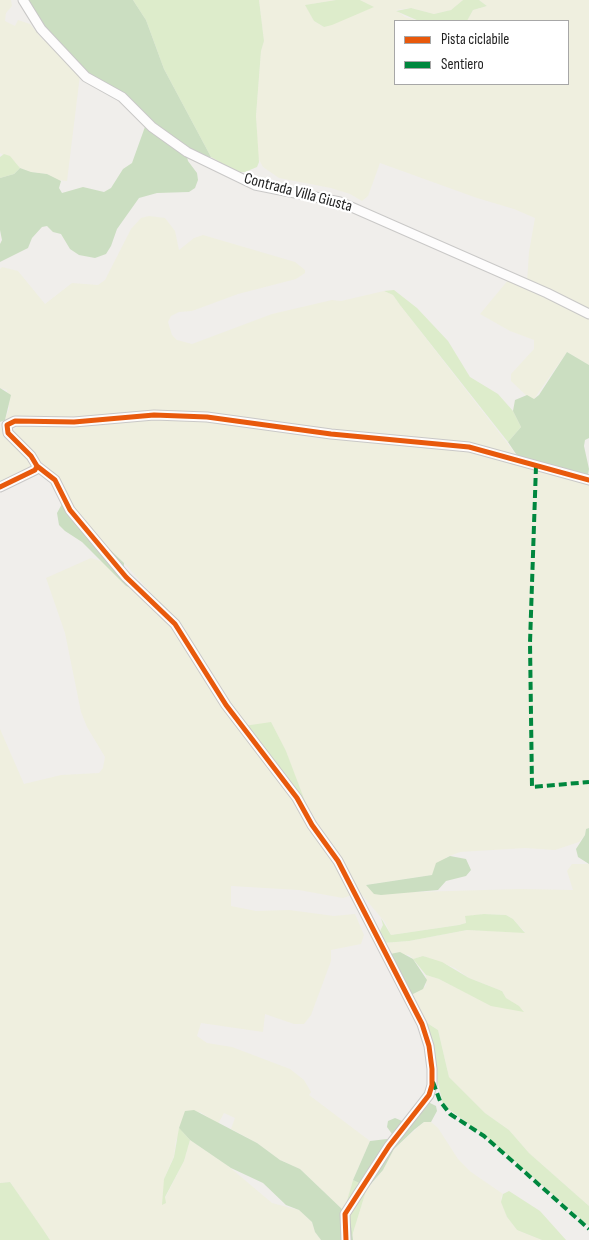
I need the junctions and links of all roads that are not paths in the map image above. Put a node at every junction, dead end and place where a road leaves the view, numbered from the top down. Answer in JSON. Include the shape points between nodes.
{"nodes":[{"id":1,"x":24,"y":0,"type":"edge"},
{"id":2,"x":589,"y":314,"type":"edge"},
{"id":3,"x":37,"y":466,"type":"junction"},
{"id":4,"x":589,"y":480,"type":"edge"},
{"id":5,"x":0,"y":488,"type":"edge"},
{"id":6,"x":346,"y":1240,"type":"edge"}],
"edges":[{"from":1,"to":2,"type":"street","name":"Contrada Villa Giusta","via":[[41,29],[86,77],[122,97],[152,127],[187,152],[255,185],[340,202]]},
{"from":3,"to":4,"type":"street","via":[[32,456],[8,433],[7,425],[23,420],[74,422],[172,415],[469,447]]},
{"from":3,"to":5,"type":"street"},
{"from":3,"to":6,"type":"street","via":[[55,480],[70,510],[126,577],[175,624],[226,705],[297,798],[338,861],[422,1024],[432,1069],[429,1095],[389,1146],[345,1214]]}]}
